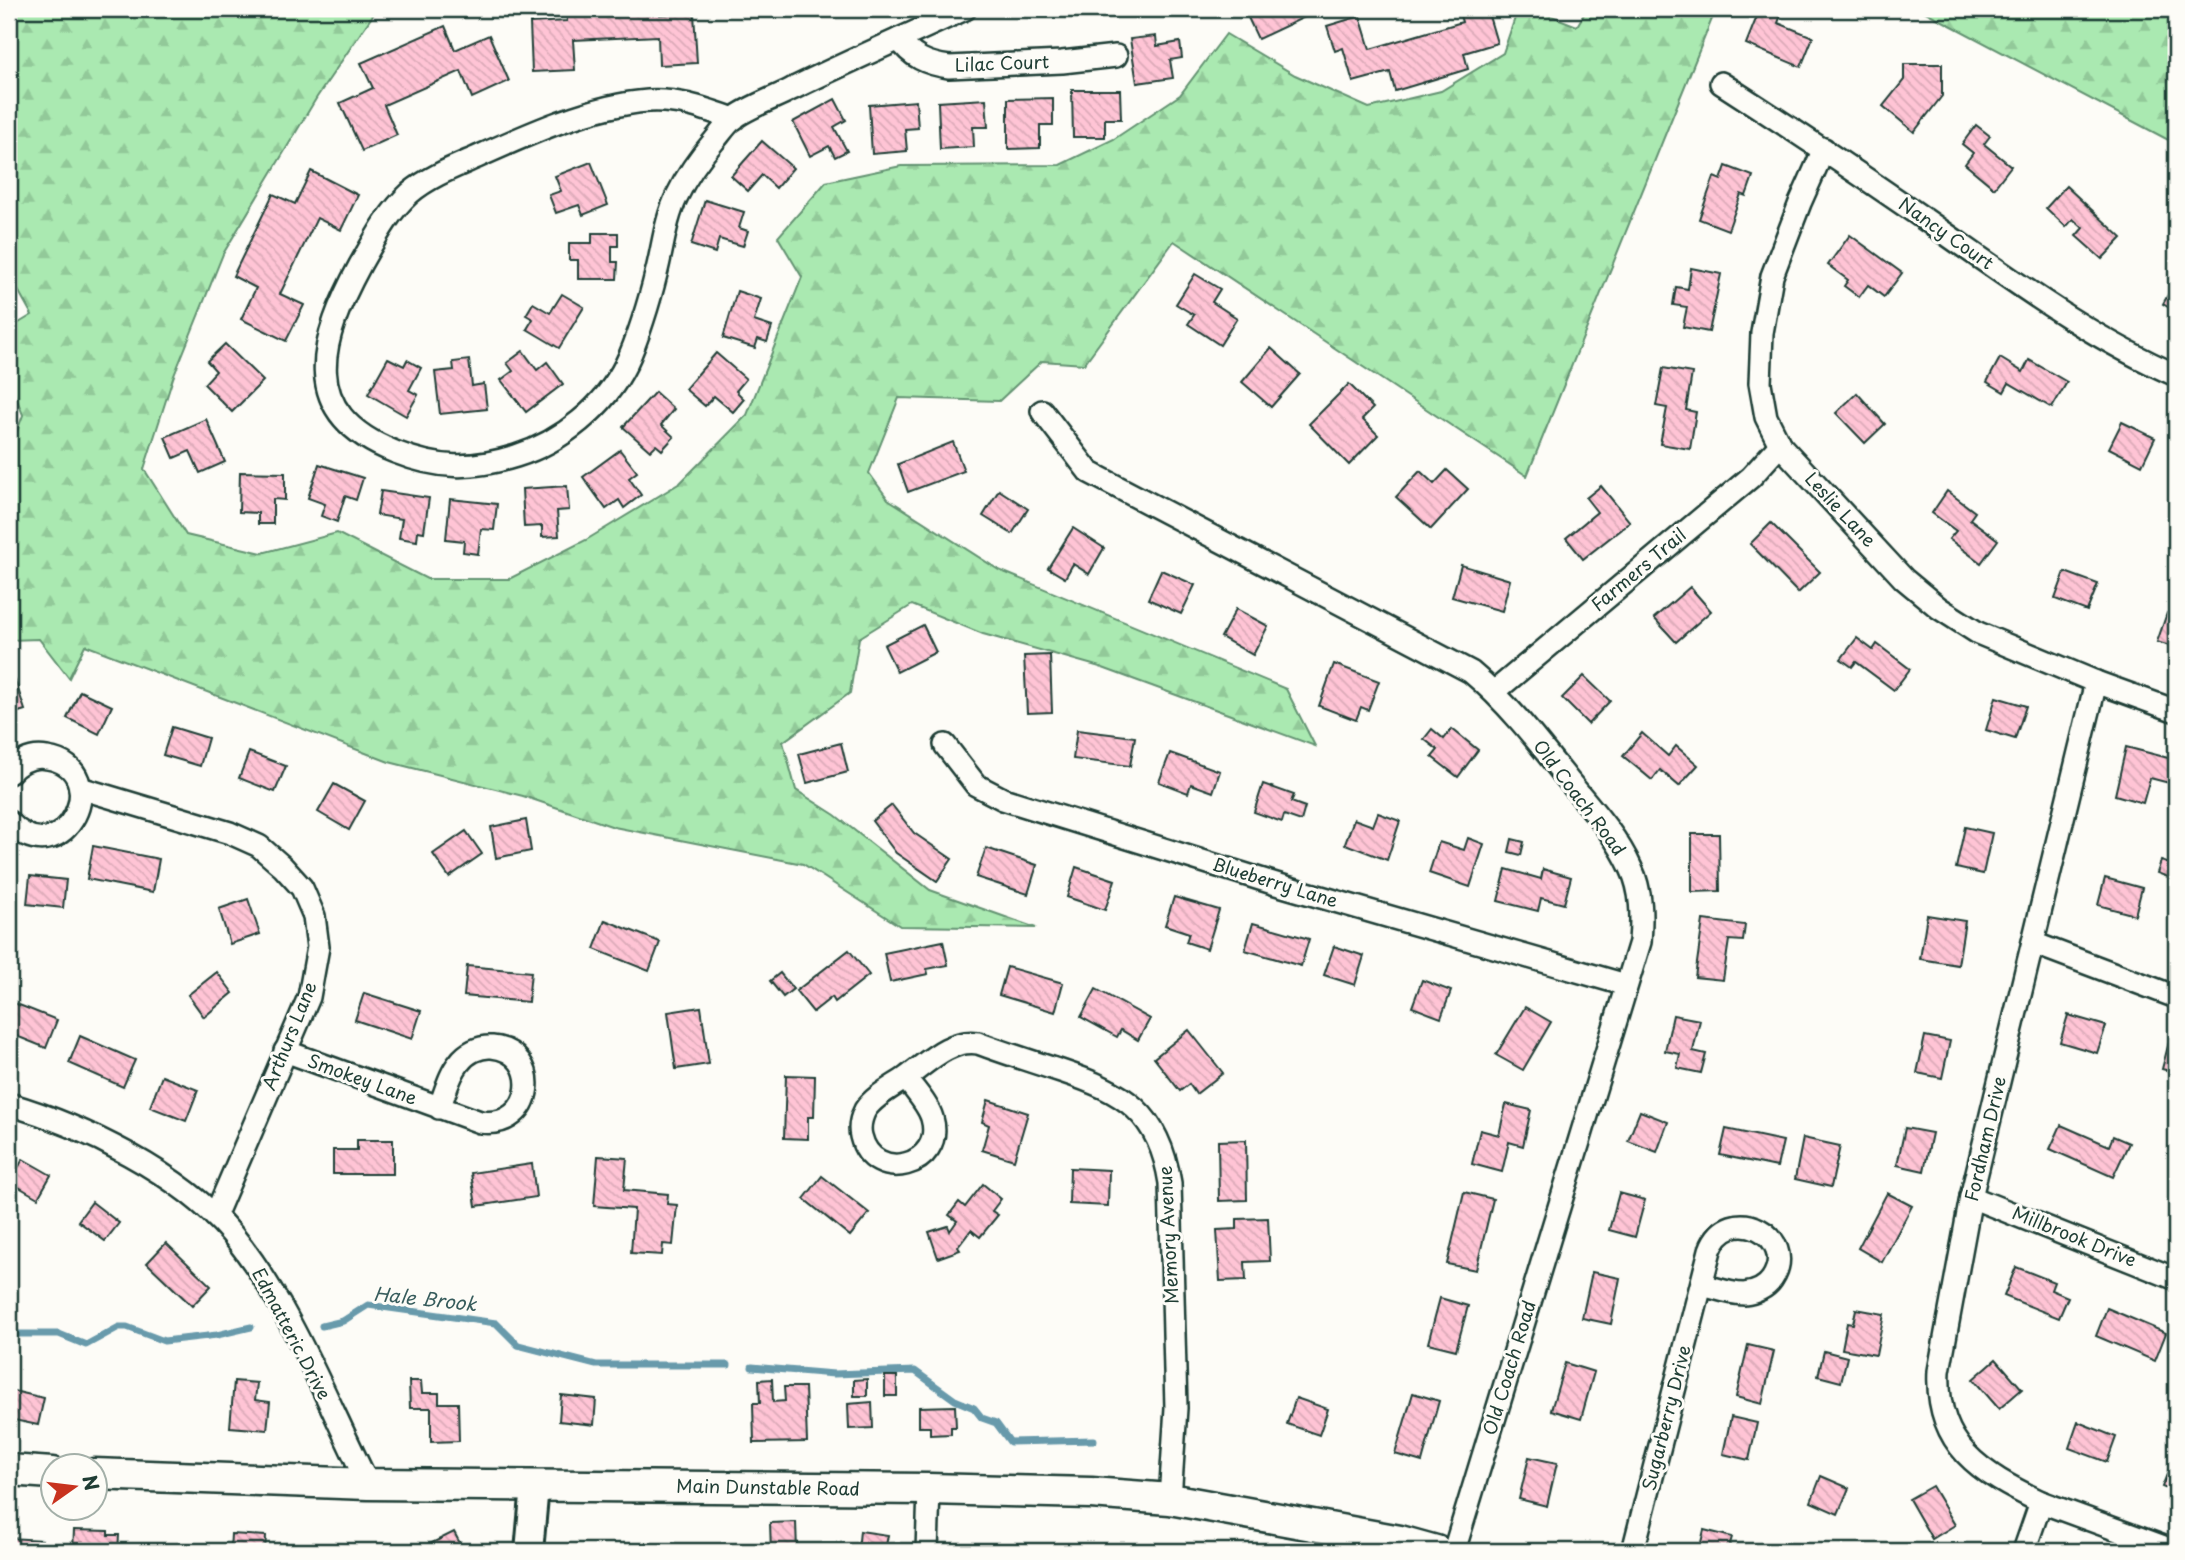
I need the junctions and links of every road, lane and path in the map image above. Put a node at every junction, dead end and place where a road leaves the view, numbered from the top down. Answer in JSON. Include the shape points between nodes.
{"nodes":[{"id":1,"x":965,"y":9,"type":"edge"},
{"id":2,"x":899,"y":39,"type":"junction"},
{"id":3,"x":1116,"y":56,"type":"dead end"},
{"id":4,"x":1721,"y":83,"type":"dead end"},
{"id":5,"x":734,"y":119,"type":"junction"},
{"id":6,"x":1824,"y":149,"type":"junction"},
{"id":7,"x":2176,"y":374,"type":"edge"},
{"id":8,"x":1042,"y":411,"type":"dead end"},
{"id":9,"x":1780,"y":445,"type":"junction"},
{"id":10,"x":2096,"y":682,"type":"junction"},
{"id":11,"x":1494,"y":692,"type":"junction"},
{"id":12,"x":2176,"y":711,"type":"edge"},
{"id":13,"x":945,"y":745,"type":"dead end"},
{"id":14,"x":9,"y":773,"type":"edge"},
{"id":15,"x":80,"y":788,"type":"junction"},
{"id":16,"x":9,"y":822,"type":"edge"},
{"id":17,"x":2033,"y":943,"type":"junction"},
{"id":18,"x":1626,"y":985,"type":"junction"},
{"id":19,"x":2176,"y":997,"type":"edge"},
{"id":20,"x":285,"y":1051,"type":"junction"},
{"id":21,"x":906,"y":1078,"type":"dead end"},
{"id":22,"x":9,"y":1104,"type":"edge"},
{"id":23,"x":439,"y":1108,"type":"dead end"},
{"id":24,"x":1971,"y":1197,"type":"junction"},
{"id":25,"x":215,"y":1216,"type":"junction"},
{"id":26,"x":2176,"y":1279,"type":"edge"},
{"id":27,"x":1702,"y":1285,"type":"dead end"},
{"id":28,"x":9,"y":1470,"type":"edge"},
{"id":29,"x":38,"y":1472,"type":"edge"},
{"id":30,"x":108,"y":1474,"type":"edge"},
{"id":31,"x":368,"y":1483,"type":"junction"},
{"id":32,"x":536,"y":1486,"type":"junction"},
{"id":33,"x":929,"y":1489,"type":"junction"},
{"id":34,"x":1170,"y":1499,"type":"junction"},
{"id":35,"x":2041,"y":1502,"type":"junction"},
{"id":36,"x":529,"y":1551,"type":"edge"},
{"id":37,"x":927,"y":1551,"type":"edge"},
{"id":38,"x":1436,"y":1551,"type":"edge"},
{"id":39,"x":1454,"y":1551,"type":"edge"},
{"id":40,"x":1633,"y":1551,"type":"edge"},
{"id":41,"x":2024,"y":1551,"type":"edge"},
{"id":42,"x":2175,"y":1551,"type":"edge"}],
"edges":[{"from":1,"to":2,"type":"street"},
{"from":2,"to":3,"type":"street","name":"Lilac Court","via":[[918,58],[949,67]]},
{"from":2,"to":5,"type":"street"},
{"from":4,"to":6,"type":"street","name":"Nancy Court"},
{"from":5,"to":5,"type":"street","via":[[677,102],[623,104],[501,146],[431,178],[412,192],[379,230],[331,325],[323,372],[342,416],[359,433],[390,451],[452,467],[528,452],[574,426],[597,405],[627,363],[677,195],[705,151]]},
{"from":6,"to":7,"type":"street","name":"Nancy Court","via":[[2048,305]]},
{"from":6,"to":9,"type":"street","name":"Leslie Lane","via":[[1772,276],[1762,333],[1760,383],[1766,417]]},
{"from":8,"to":11,"type":"street","name":"Old Coach Road","via":[[1089,472],[1471,672]]},
{"from":9,"to":10,"type":"street","name":"Leslie Lane","via":[[1904,579],[1939,608],[1978,633]]},
{"from":9,"to":11,"type":"street","name":"Farmers Trail","via":[[1751,477]]},
{"from":10,"to":12,"type":"street","name":"Leslie Lane"},
{"from":10,"to":17,"type":"street","name":"Fordham Drive"},
{"from":11,"to":18,"type":"street","name":"Old Coach Road","via":[[1594,811],[1632,869],[1642,917],[1640,942]]},
{"from":13,"to":18,"type":"street","name":"Blueberry Lane","via":[[976,785],[1003,799]]},
{"from":14,"to":15,"type":"street","via":[[25,760],[48,758],[68,768]]},
{"from":15,"to":16,"type":"street","via":[[79,812],[63,831],[39,838],[27,836]]},
{"from":15,"to":20,"type":"street","name":"Arthurs Lane","via":[[259,846],[302,888],[314,916],[316,972]]},
{"from":17,"to":19,"type":"street"},
{"from":17,"to":24,"type":"street","name":"Fordham Drive"},
{"from":18,"to":39,"type":"street","name":"Old Coach Road"},
{"from":20,"to":23,"type":"street","name":"Smokey Lane"},
{"from":20,"to":25,"type":"street","name":"Arthurs Lane"},
{"from":21,"to":34,"type":"street","name":"Memory Avenue","via":[[948,1048],[971,1042],[1095,1082],[1122,1096],[1148,1120],[1163,1150],[1170,1183],[1177,1408]]},
{"from":22,"to":25,"type":"street","name":"Edmatteric Drive","via":[[117,1149]]},
{"from":24,"to":26,"type":"street","name":"Millbrook Drive"},
{"from":24,"to":35,"type":"street","name":"Fordham Drive","via":[[1941,1351],[1941,1408],[1946,1425],[1967,1456],[1985,1472]]},
{"from":25,"to":31,"type":"street","name":"Edmatteric Drive","via":[[250,1258],[279,1304]]},
{"from":27,"to":40,"type":"street","name":"Sugarberry Drive"},
{"from":28,"to":29,"type":"main road"},
{"from":30,"to":31,"type":"main road","name":"Main Dunstable Road"},
{"from":31,"to":32,"type":"main road","name":"Main Dunstable Road"},
{"from":32,"to":33,"type":"main road","name":"Main Dunstable Road"},
{"from":32,"to":36,"type":"street"},
{"from":33,"to":34,"type":"main road","name":"Main Dunstable Road"},
{"from":33,"to":37,"type":"street"},
{"from":34,"to":38,"type":"main road","name":"Main Dunstable Road"},
{"from":35,"to":41,"type":"street"},
{"from":35,"to":42,"type":"street","name":"Fordham Drive"}]}
